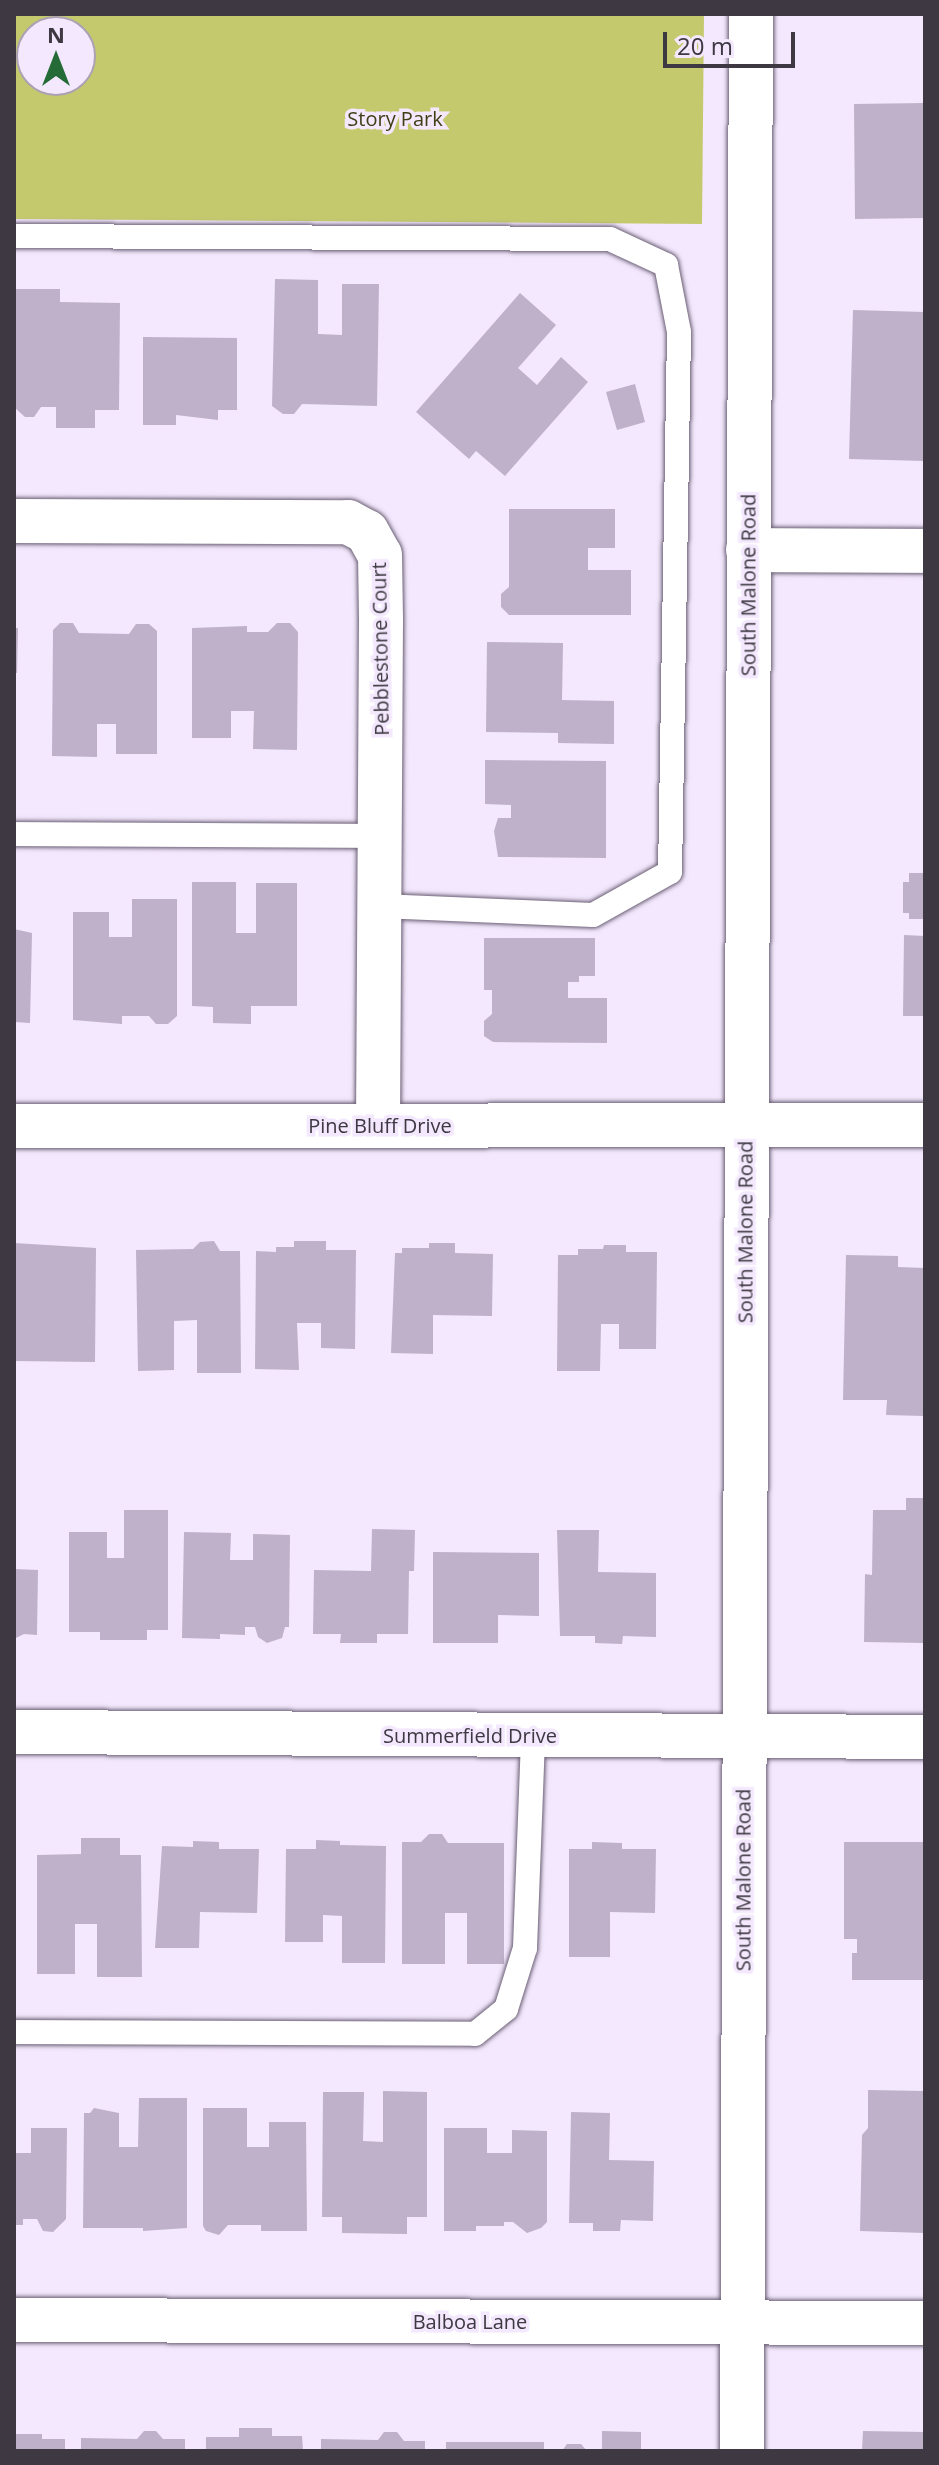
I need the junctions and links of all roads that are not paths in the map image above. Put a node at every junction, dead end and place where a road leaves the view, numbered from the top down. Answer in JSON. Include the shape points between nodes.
{"nodes":[{"id":1,"x":751,"y":14,"type":"edge"},
{"id":2,"x":14,"y":236,"type":"edge"},
{"id":3,"x":14,"y":521,"type":"edge"},
{"id":4,"x":748,"y":550,"type":"junction"},
{"id":5,"x":925,"y":551,"type":"edge"},
{"id":6,"x":14,"y":834,"type":"edge"},
{"id":7,"x":380,"y":836,"type":"junction"},
{"id":8,"x":380,"y":906,"type":"junction"},
{"id":9,"x":745,"y":1124,"type":"junction"},
{"id":10,"x":378,"y":1125,"type":"junction"},
{"id":11,"x":925,"y":1125,"type":"edge"},
{"id":12,"x":14,"y":1126,"type":"edge"},
{"id":13,"x":14,"y":1732,"type":"edge"},
{"id":14,"x":533,"y":1735,"type":"junction"},
{"id":15,"x":743,"y":1737,"type":"junction"},
{"id":16,"x":925,"y":1737,"type":"edge"},
{"id":17,"x":14,"y":2032,"type":"edge"},
{"id":18,"x":14,"y":2320,"type":"edge"},
{"id":19,"x":742,"y":2321,"type":"junction"},
{"id":20,"x":925,"y":2323,"type":"edge"},
{"id":21,"x":742,"y":2451,"type":"edge"}],
"edges":[{"from":1,"to":4,"type":"street","name":"South Malone Road"},
{"from":2,"to":8,"type":"lane","via":[[610,239],[666,265],[679,332],[670,872],[593,915]]},
{"from":3,"to":7,"type":"street","name":"Pebblestone Court","via":[[348,522],[367,532],[380,555]]},
{"from":4,"to":5,"type":"street"},
{"from":4,"to":9,"type":"street","name":"South Malone Road"},
{"from":6,"to":7,"type":"lane"},
{"from":7,"to":8,"type":"street","name":"Pebblestone Court"},
{"from":8,"to":10,"type":"street","name":"Pebblestone Court"},
{"from":9,"to":10,"type":"street","name":"Pine Bluff Drive"},
{"from":9,"to":11,"type":"street","name":"Pine Bluff Drive"},
{"from":9,"to":15,"type":"street","name":"South Malone Road"},
{"from":10,"to":12,"type":"street","name":"Pine Bluff Drive"},
{"from":13,"to":14,"type":"street","name":"Summerfield Drive"},
{"from":14,"to":15,"type":"street","name":"Summerfield Drive"},
{"from":14,"to":17,"type":"lane","via":[[525,1948],[506,2009],[475,2034]]},
{"from":15,"to":16,"type":"street","name":"Summerfield Drive"},
{"from":15,"to":19,"type":"street","name":"South Malone Road"},
{"from":18,"to":19,"type":"street","name":"Balboa Lane"},
{"from":19,"to":20,"type":"street","name":"Balboa Lane"},
{"from":19,"to":21,"type":"street","name":"South Malone Road"}]}
